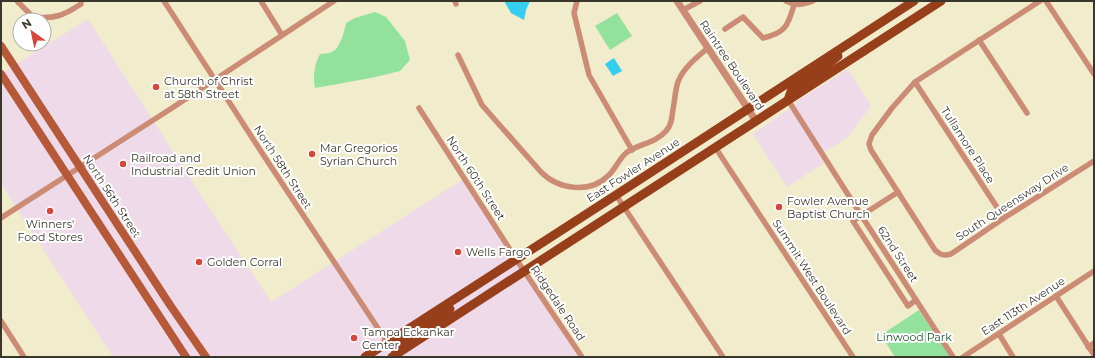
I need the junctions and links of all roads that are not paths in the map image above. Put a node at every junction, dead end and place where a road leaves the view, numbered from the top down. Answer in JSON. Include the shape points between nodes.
{"nodes":[{"id":1,"x":17,"y":1,"type":"edge"},
{"id":2,"x":82,"y":1,"type":"edge"},
{"id":3,"x":164,"y":1,"type":"edge"},
{"id":4,"x":261,"y":1,"type":"edge"},
{"id":5,"x":334,"y":1,"type":"edge"},
{"id":6,"x":577,"y":1,"type":"edge"},
{"id":7,"x":677,"y":1,"type":"edge"},
{"id":8,"x":700,"y":1,"type":"edge"},
{"id":9,"x":786,"y":1,"type":"edge"},
{"id":10,"x":813,"y":1,"type":"edge"},
{"id":11,"x":914,"y":1,"type":"edge"},
{"id":12,"x":941,"y":1,"type":"edge"},
{"id":13,"x":1040,"y":1,"type":"edge"},
{"id":14,"x":1046,"y":1,"type":"edge"},
{"id":15,"x":794,"y":5,"type":"junction"},
{"id":16,"x":683,"y":10,"type":"junction"},
{"id":17,"x":873,"y":27,"type":"junction"},
{"id":18,"x":725,"y":29,"type":"dead end"},
{"id":19,"x":282,"y":35,"type":"junction"},
{"id":20,"x":979,"y":40,"type":"junction"},
{"id":21,"x":1,"y":46,"type":"edge"},
{"id":22,"x":708,"y":48,"type":"junction"},
{"id":23,"x":458,"y":55,"type":"dead end"},
{"id":24,"x":1,"y":74,"type":"edge"},
{"id":25,"x":1094,"y":74,"type":"edge"},
{"id":26,"x":214,"y":81,"type":"junction"},
{"id":27,"x":915,"y":82,"type":"junction"},
{"id":28,"x":788,"y":100,"type":"junction"},
{"id":29,"x":419,"y":108,"type":"dead end"},
{"id":30,"x":749,"y":109,"type":"junction"},
{"id":31,"x":1027,"y":113,"type":"dead end"},
{"id":32,"x":756,"y":121,"type":"junction"},
{"id":33,"x":715,"y":147,"type":"junction"},
{"id":34,"x":632,"y":150,"type":"junction"},
{"id":35,"x":1094,"y":161,"type":"edge"},
{"id":36,"x":80,"y":167,"type":"junction"},
{"id":37,"x":67,"y":175,"type":"junction"},
{"id":38,"x":898,"y":192,"type":"junction"},
{"id":39,"x":616,"y":196,"type":"junction"},
{"id":40,"x":623,"y":207,"type":"junction"},
{"id":41,"x":861,"y":215,"type":"junction"},
{"id":42,"x":1,"y":218,"type":"edge"},
{"id":43,"x":1004,"y":218,"type":"junction"},
{"id":44,"x":516,"y":259,"type":"junction"},
{"id":45,"x":524,"y":270,"type":"junction"},
{"id":46,"x":1094,"y":271,"type":"edge"},
{"id":47,"x":1056,"y":296,"type":"junction"},
{"id":48,"x":455,"y":299,"type":"junction"},
{"id":49,"x":916,"y":300,"type":"junction"},
{"id":50,"x":1,"y":321,"type":"edge"},
{"id":51,"x":999,"y":334,"type":"junction"},
{"id":52,"x":388,"y":342,"type":"junction"},
{"id":53,"x":1094,"y":343,"type":"edge"},
{"id":54,"x":1088,"y":347,"type":"junction"},
{"id":55,"x":1094,"y":355,"type":"edge"},
{"id":56,"x":394,"y":356,"type":"edge"},
{"id":57,"x":24,"y":357,"type":"edge"},
{"id":58,"x":186,"y":357,"type":"edge"},
{"id":59,"x":206,"y":357,"type":"edge"},
{"id":60,"x":365,"y":357,"type":"edge"},
{"id":61,"x":582,"y":357,"type":"edge"},
{"id":62,"x":723,"y":357,"type":"edge"},
{"id":63,"x":853,"y":357,"type":"edge"},
{"id":64,"x":953,"y":357,"type":"edge"},
{"id":65,"x":963,"y":357,"type":"edge"},
{"id":66,"x":1014,"y":357,"type":"edge"}],
"edges":[{"from":1,"to":2,"type":"street","via":[[33,17],[44,18],[57,17]]},
{"from":3,"to":26,"type":"street","name":"North 58th Street"},
{"from":4,"to":19,"type":"street"},
{"from":5,"to":19,"type":"street"},
{"from":6,"to":34,"type":"street","via":[[574,13],[588,75]]},
{"from":7,"to":16,"type":"street","name":"Raintree Boulevard"},
{"from":8,"to":16,"type":"street"},
{"from":9,"to":15,"type":"street"},
{"from":10,"to":15,"type":"street"},
{"from":11,"to":17,"type":"main road","name":"East Fowler Avenue"},
{"from":12,"to":28,"type":"main road"},
{"from":13,"to":20,"type":"street"},
{"from":14,"to":25,"type":"street"},
{"from":15,"to":18,"type":"street","via":[[786,28],[773,36],[763,38],[743,16]]},
{"from":16,"to":22,"type":"street","name":"Raintree Boulevard"},
{"from":17,"to":28,"type":"main road","via":[[827,65],[792,89]]},
{"from":17,"to":30,"type":"main road","name":"East Fowler Avenue"},
{"from":19,"to":26,"type":"street"},
{"from":20,"to":27,"type":"street"},
{"from":20,"to":31,"type":"street"},
{"from":21,"to":36,"type":"main road","name":"North 56th Street"},
{"from":22,"to":30,"type":"street","name":"Raintree Boulevard"},
{"from":22,"to":34,"type":"street","via":[[685,68],[678,82],[671,124],[666,131],[658,138]]},
{"from":23,"to":34,"type":"street","via":[[482,105],[549,180],[574,188],[592,185],[604,179],[623,156]]},
{"from":24,"to":37,"type":"main road"},
{"from":26,"to":36,"type":"street"},
{"from":26,"to":52,"type":"street","name":"North 58th Street"},
{"from":27,"to":38,"type":"street","via":[[892,108],[872,135],[869,144]]},
{"from":27,"to":43,"type":"street","name":"Tullamore Place"},
{"from":28,"to":32,"type":"main road"},
{"from":28,"to":41,"type":"street","name":"62nd Street"},
{"from":29,"to":44,"type":"street","name":"North 60th Street"},
{"from":30,"to":32,"type":"street","name":"Raintree Boulevard"},
{"from":30,"to":39,"type":"main road","name":"East Fowler Avenue"},
{"from":32,"to":33,"type":"main road"},
{"from":33,"to":40,"type":"main road"},
{"from":33,"to":63,"type":"street","name":"Summit West Boulevard"},
{"from":35,"to":43,"type":"street","name":"South Queensway Drive"},
{"from":36,"to":37,"type":"street"},
{"from":36,"to":59,"type":"main road","name":"North 56th Street"},
{"from":37,"to":42,"type":"street"},
{"from":37,"to":58,"type":"main road"},
{"from":38,"to":41,"type":"street"},
{"from":38,"to":43,"type":"street","name":"South Queensway Drive","via":[[935,250],[945,256]]},
{"from":39,"to":40,"type":"street"},
{"from":39,"to":44,"type":"main road","name":"East Fowler Avenue"},
{"from":40,"to":45,"type":"main road"},
{"from":40,"to":62,"type":"street"},
{"from":41,"to":49,"type":"street","name":"62nd Street"},
{"from":41,"to":49,"type":"street","via":[[853,221],[908,306]]},
{"from":44,"to":45,"type":"street","name":"Ridgedale Road"},
{"from":44,"to":48,"type":"main road","name":"East Fowler Avenue"},
{"from":45,"to":56,"type":"main road"},
{"from":45,"to":61,"type":"street","name":"Ridgedale Road"},
{"from":46,"to":47,"type":"street","name":"East 113th Avenue"},
{"from":47,"to":51,"type":"street","name":"East 113th Avenue"},
{"from":47,"to":54,"type":"street"},
{"from":48,"to":52,"type":"main road","name":"East Fowler Avenue"},
{"from":48,"to":56,"type":"main road","via":[[454,306],[398,346]]},
{"from":49,"to":64,"type":"street","name":"62nd Street"},
{"from":50,"to":57,"type":"street"},
{"from":51,"to":65,"type":"street","name":"East 113th Avenue"},
{"from":51,"to":66,"type":"street"},
{"from":52,"to":60,"type":"main road","name":"East Fowler Avenue"},
{"from":53,"to":54,"type":"street"},
{"from":54,"to":55,"type":"street"}]}
